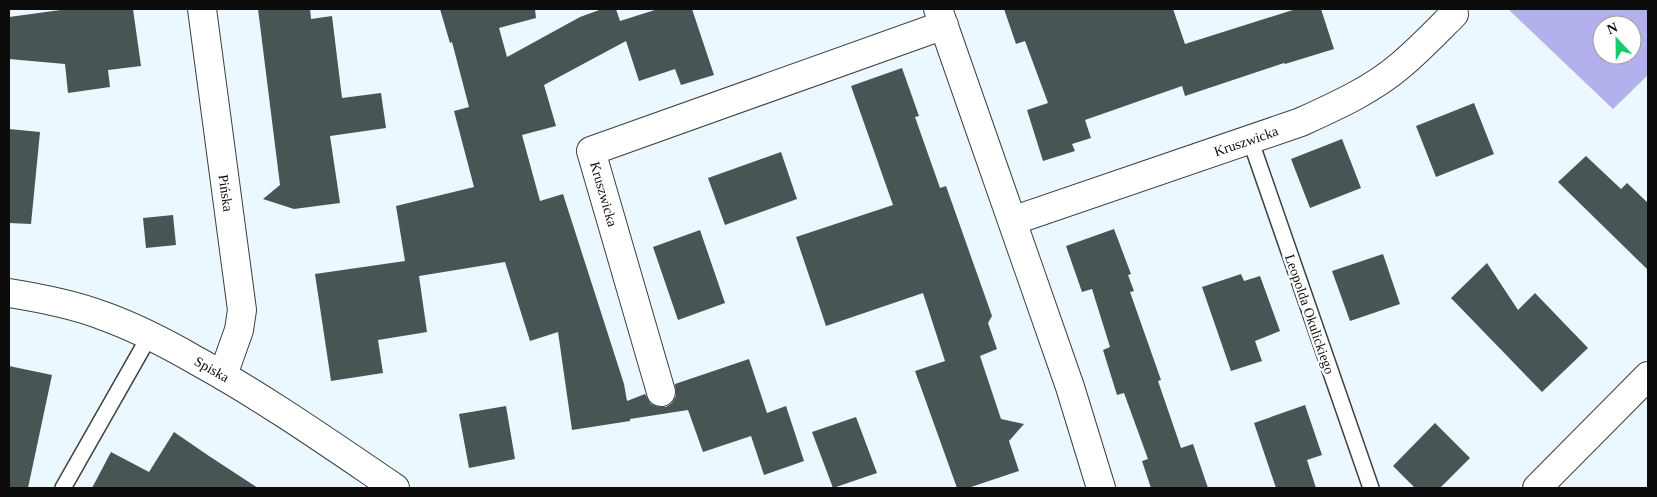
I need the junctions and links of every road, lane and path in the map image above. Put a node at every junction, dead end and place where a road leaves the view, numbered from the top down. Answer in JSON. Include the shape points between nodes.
{"nodes":[{"id":1,"x":202,"y":9,"type":"edge"},
{"id":2,"x":1454,"y":14,"type":"dead end"},
{"id":3,"x":941,"y":17,"type":"edge"},
{"id":4,"x":1250,"y":139,"type":"junction"},
{"id":5,"x":1012,"y":221,"type":"junction"},
{"id":6,"x":9,"y":293,"type":"edge"},
{"id":7,"x":150,"y":335,"type":"junction"},
{"id":8,"x":223,"y":375,"type":"junction"},
{"id":9,"x":1648,"y":376,"type":"edge"},
{"id":10,"x":661,"y":392,"type":"dead end"},
{"id":11,"x":63,"y":488,"type":"edge"},
{"id":12,"x":395,"y":488,"type":"edge"},
{"id":13,"x":1101,"y":488,"type":"edge"},
{"id":14,"x":1371,"y":488,"type":"edge"},
{"id":15,"x":1537,"y":488,"type":"edge"}],
"edges":[{"from":1,"to":8,"type":"street","name":"Pińska","via":[[242,310],[240,330]]},
{"from":2,"to":4,"type":"street","name":"Kruszwicka","via":[[1400,66],[1363,92],[1301,122]]},
{"from":3,"to":5,"type":"street"},
{"from":3,"to":10,"type":"street","name":"Kruszwicka","via":[[772,87],[591,152]]},
{"from":4,"to":5,"type":"street","name":"Kruszwicka"},
{"from":4,"to":14,"type":"lane","name":"Leopolda Okulickiego"},
{"from":5,"to":13,"type":"street","via":[[1070,387]]},
{"from":6,"to":7,"type":"street","name":"Spiska","via":[[100,314]]},
{"from":7,"to":8,"type":"street","name":"Spiska"},
{"from":7,"to":11,"type":"lane"},
{"from":8,"to":12,"type":"street","name":"Spiska","via":[[281,410]]},
{"from":9,"to":15,"type":"street"}]}
